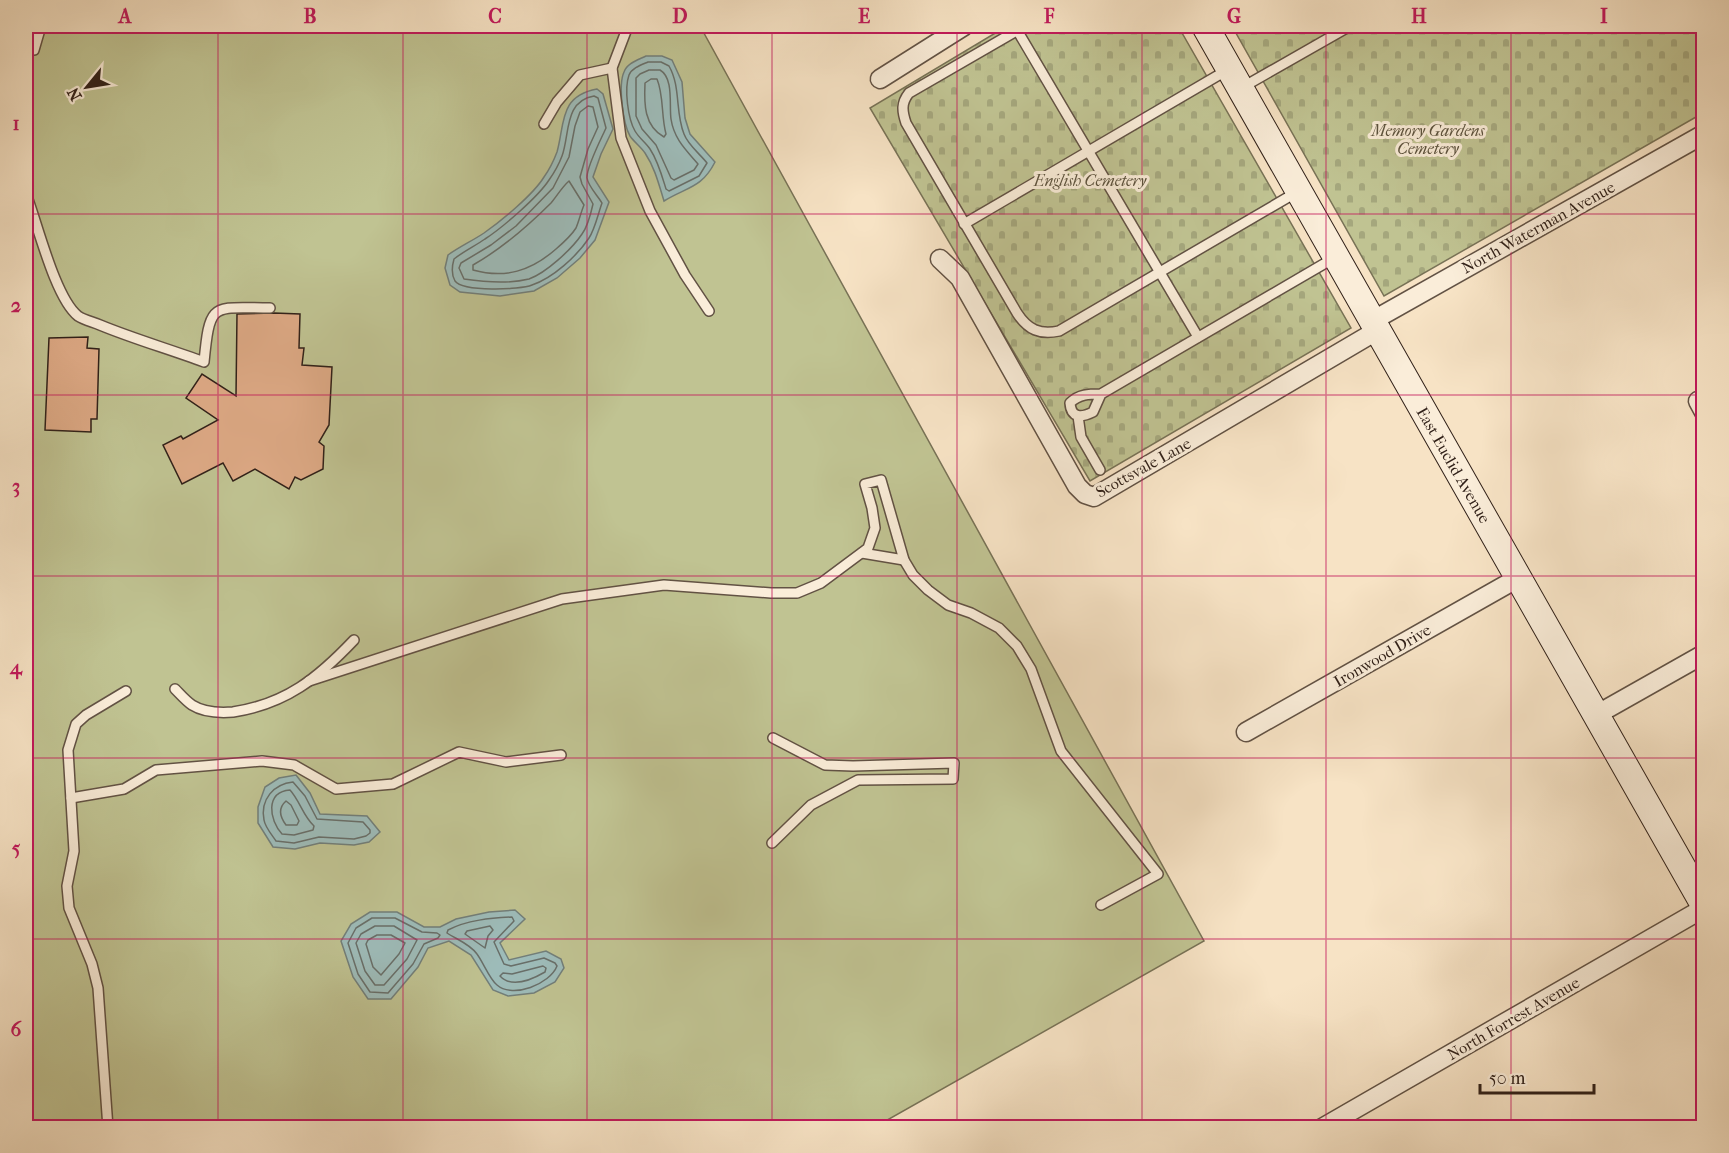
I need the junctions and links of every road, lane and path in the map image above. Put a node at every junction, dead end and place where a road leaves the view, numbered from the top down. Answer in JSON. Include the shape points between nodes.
{"nodes":[{"id":1,"x":40,"y":26,"type":"edge"},
{"id":2,"x":628,"y":26,"type":"edge"},
{"id":3,"x":964,"y":26,"type":"edge"},
{"id":4,"x":1205,"y":26,"type":"edge"},
{"id":5,"x":1350,"y":26,"type":"edge"},
{"id":6,"x":1021,"y":28,"type":"edge"},
{"id":7,"x":26,"y":50,"type":"edge"},
{"id":8,"x":612,"y":68,"type":"junction"},
{"id":9,"x":1235,"y":78,"type":"junction"},
{"id":10,"x":880,"y":79,"type":"dead end"},
{"id":11,"x":544,"y":124,"type":"dead end"},
{"id":12,"x":1704,"y":134,"type":"edge"},
{"id":13,"x":1088,"y":151,"type":"junction"},
{"id":14,"x":1299,"y":190,"type":"junction"},
{"id":15,"x":26,"y":194,"type":"edge"},
{"id":16,"x":964,"y":224,"type":"junction"},
{"id":17,"x":1336,"y":257,"type":"junction"},
{"id":18,"x":940,"y":259,"type":"dead end"},
{"id":19,"x":1160,"y":272,"type":"junction"},
{"id":20,"x":270,"y":308,"type":"dead end"},
{"id":21,"x":709,"y":311,"type":"dead end"},
{"id":22,"x":1375,"y":325,"type":"junction"},
{"id":23,"x":1198,"y":337,"type":"junction"},
{"id":24,"x":1101,"y":394,"type":"junction"},
{"id":25,"x":1078,"y":416,"type":"junction"},
{"id":26,"x":1100,"y":470,"type":"dead end"},
{"id":27,"x":862,"y":553,"type":"junction"},
{"id":28,"x":904,"y":560,"type":"junction"},
{"id":29,"x":1518,"y":578,"type":"junction"},
{"id":30,"x":354,"y":640,"type":"dead end"},
{"id":31,"x":1704,"y":654,"type":"edge"},
{"id":32,"x":309,"y":681,"type":"junction"},
{"id":33,"x":175,"y":689,"type":"dead end"},
{"id":34,"x":126,"y":691,"type":"dead end"},
{"id":35,"x":1596,"y":715,"type":"junction"},
{"id":36,"x":1246,"y":732,"type":"dead end"},
{"id":37,"x":774,"y":738,"type":"dead end"},
{"id":38,"x":561,"y":755,"type":"dead end"},
{"id":39,"x":71,"y":798,"type":"junction"},
{"id":40,"x":772,"y":843,"type":"dead end"},
{"id":41,"x":1101,"y":906,"type":"dead end"},
{"id":42,"x":1704,"y":906,"type":"edge"},
{"id":43,"x":108,"y":1128,"type":"edge"},
{"id":44,"x":1322,"y":1128,"type":"edge"}],
"edges":[{"from":1,"to":7,"type":"lane","via":[[34,50]]},
{"from":2,"to":8,"type":"lane"},
{"from":3,"to":10,"type":"street"},
{"from":4,"to":9,"type":"main road","name":"East Euclid Avenue"},
{"from":5,"to":9,"type":"lane"},
{"from":6,"to":13,"type":"lane"},
{"from":6,"to":16,"type":"lane","via":[[909,93],[902,105],[906,123]]},
{"from":8,"to":11,"type":"lane","via":[[580,75]]},
{"from":8,"to":21,"type":"lane","via":[[621,138],[650,211]]},
{"from":9,"to":13,"type":"lane"},
{"from":9,"to":14,"type":"main road","name":"East Euclid Avenue"},
{"from":12,"to":22,"type":"street","name":"North Waterman Avenue"},
{"from":13,"to":16,"type":"lane"},
{"from":13,"to":19,"type":"lane"},
{"from":14,"to":17,"type":"main road","name":"East Euclid Avenue"},
{"from":14,"to":19,"type":"lane"},
{"from":15,"to":20,"type":"lane","via":[[41,243],[67,302],[78,316],[204,362],[208,328],[214,314],[224,308]]},
{"from":16,"to":19,"type":"lane","via":[[1022,322],[1044,333],[1059,331]]},
{"from":17,"to":22,"type":"main road","name":"East Euclid Avenue"},
{"from":17,"to":23,"type":"lane"},
{"from":18,"to":22,"type":"street","name":"Scottsvale Lane","via":[[960,278],[1077,486],[1094,497]]},
{"from":19,"to":23,"type":"lane"},
{"from":22,"to":29,"type":"main road","name":"East Euclid Avenue"},
{"from":23,"to":24,"type":"lane"},
{"from":24,"to":25,"type":"lane","via":[[1093,412]]},
{"from":24,"to":25,"type":"lane","via":[[1075,398],[1070,409]]},
{"from":25,"to":26,"type":"lane","via":[[1081,437]]},
{"from":27,"to":28,"type":"lane"},
{"from":27,"to":28,"type":"lane","via":[[868,548],[875,528],[865,484],[881,480]]},
{"from":27,"to":32,"type":"lane","via":[[821,583],[797,593],[664,585],[561,599]]},
{"from":28,"to":41,"type":"lane","via":[[928,590],[948,605],[999,628],[1017,646],[1031,669],[1061,751],[1158,874]]},
{"from":29,"to":35,"type":"main road","name":"East Euclid Avenue"},
{"from":29,"to":36,"type":"street","name":"Ironwood Drive"},
{"from":30,"to":32,"type":"lane","via":[[330,666]]},
{"from":31,"to":35,"type":"street"},
{"from":32,"to":33,"type":"lane","via":[[258,708],[220,713],[194,706]]},
{"from":34,"to":39,"type":"lane","via":[[76,724],[68,750]]},
{"from":35,"to":42,"type":"main road","name":"East Euclid Avenue"},
{"from":37,"to":40,"type":"lane","via":[[825,765],[954,763],[953,779],[858,780],[811,805]]},
{"from":38,"to":39,"type":"lane","via":[[506,762],[459,752],[393,784],[336,789],[294,765],[262,761],[156,770],[124,789]]},
{"from":39,"to":43,"type":"lane","via":[[74,851],[67,886],[69,908],[98,988]]},
{"from":42,"to":44,"type":"street","name":"North Forrest Avenue"}]}
